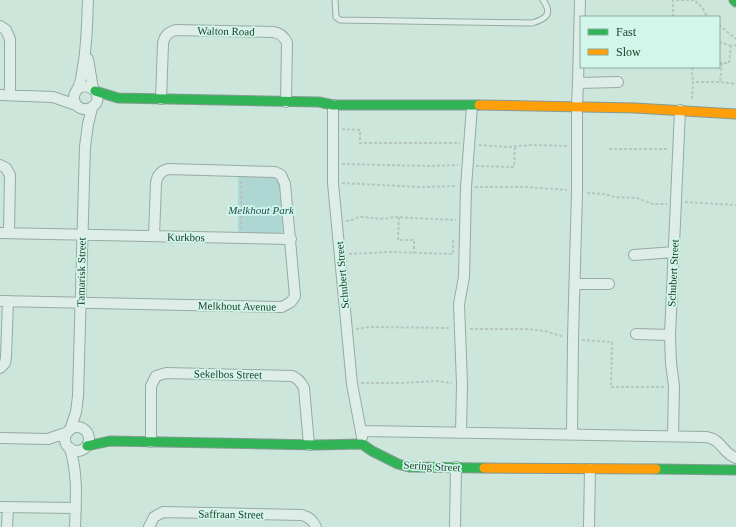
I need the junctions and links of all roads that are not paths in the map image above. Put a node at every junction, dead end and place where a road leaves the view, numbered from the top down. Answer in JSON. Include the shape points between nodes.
{"nodes":[{"id":1,"x":88,"y":0,"type":"edge"},
{"id":2,"x":335,"y":0,"type":"edge"},
{"id":3,"x":543,"y":0,"type":"edge"},
{"id":4,"x":580,"y":0,"type":"edge"},
{"id":5,"x":0,"y":26,"type":"edge"},
{"id":6,"x":87,"y":42,"type":"junction"},
{"id":7,"x":618,"y":82,"type":"dead end"},
{"id":8,"x":578,"y":83,"type":"junction"},
{"id":9,"x":77,"y":89,"type":"junction"},
{"id":10,"x":94,"y":90,"type":"junction"},
{"id":11,"x":5,"y":95,"type":"edge"},
{"id":12,"x":52,"y":96,"type":"junction"},
{"id":13,"x":118,"y":98,"type":"junction"},
{"id":14,"x":161,"y":99,"type":"junction"},
{"id":15,"x":286,"y":102,"type":"junction"},
{"id":16,"x":333,"y":105,"type":"junction"},
{"id":17,"x":77,"y":106,"type":"junction"},
{"id":18,"x":93,"y":106,"type":"junction"},
{"id":19,"x":472,"y":106,"type":"junction"},
{"id":20,"x":577,"y":106,"type":"junction"},
{"id":21,"x":680,"y":110,"type":"junction"},
{"id":22,"x":736,"y":114,"type":"edge"},
{"id":23,"x":85,"y":147,"type":"junction"},
{"id":24,"x":0,"y":164,"type":"edge"},
{"id":25,"x":5,"y":233,"type":"edge"},
{"id":26,"x":82,"y":235,"type":"junction"},
{"id":27,"x":154,"y":236,"type":"junction"},
{"id":28,"x":290,"y":239,"type":"junction"},
{"id":29,"x":674,"y":252,"type":"junction"},
{"id":30,"x":634,"y":255,"type":"dead end"},
{"id":31,"x":574,"y":284,"type":"junction"},
{"id":32,"x":608,"y":284,"type":"dead end"},
{"id":33,"x":4,"y":301,"type":"edge"},
{"id":34,"x":81,"y":302,"type":"junction"},
{"id":35,"x":636,"y":334,"type":"dead end"},
{"id":36,"x":670,"y":335,"type":"junction"},
{"id":37,"x":0,"y":368,"type":"edge"},
{"id":38,"x":78,"y":396,"type":"junction"},
{"id":39,"x":69,"y":431,"type":"junction"},
{"id":40,"x":86,"y":431,"type":"junction"},
{"id":41,"x":361,"y":431,"type":"junction"},
{"id":42,"x":461,"y":433,"type":"junction"},
{"id":43,"x":572,"y":434,"type":"junction"},
{"id":44,"x":673,"y":436,"type":"junction"},
{"id":45,"x":0,"y":438,"type":"edge"},
{"id":46,"x":48,"y":439,"type":"junction"},
{"id":47,"x":110,"y":441,"type":"junction"},
{"id":48,"x":151,"y":442,"type":"junction"},
{"id":49,"x":362,"y":444,"type":"junction"},
{"id":50,"x":310,"y":445,"type":"junction"},
{"id":51,"x":68,"y":447,"type":"junction"},
{"id":52,"x":85,"y":448,"type":"junction"},
{"id":53,"x":736,"y":458,"type":"edge"},
{"id":54,"x":456,"y":467,"type":"junction"},
{"id":55,"x":590,"y":469,"type":"junction"},
{"id":56,"x":736,"y":470,"type":"edge"},
{"id":57,"x":76,"y":478,"type":"junction"},
{"id":58,"x":4,"y":507,"type":"edge"},
{"id":59,"x":76,"y":508,"type":"junction"},
{"id":60,"x":7,"y":527,"type":"edge"},
{"id":61,"x":75,"y":527,"type":"edge"},
{"id":62,"x":149,"y":527,"type":"edge"},
{"id":63,"x":316,"y":527,"type":"edge"},
{"id":64,"x":455,"y":527,"type":"edge"},
{"id":65,"x":589,"y":527,"type":"edge"}],
"edges":[{"from":1,"to":6,"type":"street"},
{"from":2,"to":3,"type":"lane","via":[[336,17],[340,20],[532,23],[539,21],[548,12]]},
{"from":4,"to":8,"type":"street"},
{"from":5,"to":11,"type":"street","via":[[6,30],[10,39]]},
{"from":6,"to":9,"type":"street"},
{"from":6,"to":10,"type":"street"},
{"from":7,"to":8,"type":"street"},
{"from":8,"to":20,"type":"street"},
{"from":9,"to":10,"type":"street","via":[[86,86]]},
{"from":9,"to":12,"type":"street"},
{"from":9,"to":17,"type":"street","via":[[74,97]]},
{"from":10,"to":13,"type":"street"},
{"from":10,"to":18,"type":"street","via":[[97,98]]},
{"from":11,"to":12,"type":"street"},
{"from":12,"to":17,"type":"street"},
{"from":13,"to":14,"type":"street"},
{"from":13,"to":18,"type":"street"},
{"from":14,"to":15,"type":"street"},
{"from":14,"to":15,"type":"street","name":"Walton Road","via":[[163,44],[171,31],[266,31],[277,32],[287,43]]},
{"from":15,"to":16,"type":"street","via":[[319,102]]},
{"from":16,"to":19,"type":"street"},
{"from":16,"to":41,"type":"street","name":"Schubert Street","via":[[333,183],[336,221],[352,384]]},
{"from":17,"to":18,"type":"street","via":[[87,110]]},
{"from":17,"to":23,"type":"street","name":"Tamarisk Street"},
{"from":18,"to":23,"type":"street","name":"Tamarisk Street"},
{"from":19,"to":20,"type":"street"},
{"from":19,"to":42,"type":"street","via":[[464,277],[459,304]]},
{"from":20,"to":21,"type":"street"},
{"from":20,"to":31,"type":"street"},
{"from":21,"to":22,"type":"street"},
{"from":21,"to":29,"type":"street","name":"Schubert Street"},
{"from":23,"to":26,"type":"street","name":"Tamarisk Street"},
{"from":24,"to":25,"type":"street","via":[[10,175]]},
{"from":25,"to":26,"type":"street","name":"Kurkbos"},
{"from":26,"to":27,"type":"street","name":"Kurkbos"},
{"from":26,"to":34,"type":"street","name":"Tamarisk Street"},
{"from":27,"to":28,"type":"street","name":"Kurkbos"},
{"from":27,"to":28,"type":"street","name":"Melkhout Avenue","via":[[156,182],[161,172],[168,169],[241,170],[272,171],[279,173],[283,178]]},
{"from":28,"to":34,"type":"street","name":"Melkhout Avenue","via":[[295,292],[293,299],[285,306]]},
{"from":29,"to":30,"type":"street"},
{"from":29,"to":36,"type":"street","name":"Schubert Street"},
{"from":31,"to":32,"type":"street"},
{"from":31,"to":43,"type":"street"},
{"from":33,"to":34,"type":"street"},
{"from":33,"to":37,"type":"street","via":[[6,357]]},
{"from":34,"to":38,"type":"street","name":"Tamarisk Street"},
{"from":35,"to":36,"type":"street"},
{"from":36,"to":44,"type":"street","name":"Schubert Street","via":[[674,386]]},
{"from":38,"to":39,"type":"street","name":"Tamarisk Street","via":[[76,412]]},
{"from":38,"to":40,"type":"street","name":"Tamarisk Street"},
{"from":39,"to":40,"type":"street","via":[[79,428]]},
{"from":39,"to":46,"type":"street"},
{"from":39,"to":51,"type":"street","via":[[65,441]]},
{"from":40,"to":47,"type":"street"},
{"from":40,"to":52,"type":"street","via":[[88,439]]},
{"from":41,"to":42,"type":"street"},
{"from":41,"to":49,"type":"street","name":"Schubert Street"},
{"from":42,"to":43,"type":"street"},
{"from":43,"to":44,"type":"street"},
{"from":44,"to":53,"type":"street","via":[[710,437]]},
{"from":45,"to":46,"type":"street"},
{"from":46,"to":51,"type":"street"},
{"from":47,"to":48,"type":"street"},
{"from":47,"to":52,"type":"street"},
{"from":48,"to":50,"type":"street"},
{"from":48,"to":50,"type":"street","name":"Sekelbos Street","via":[[152,386],[156,376],[166,373],[296,377],[304,388]]},
{"from":49,"to":50,"type":"street"},
{"from":49,"to":54,"type":"street","name":"Sering Street","via":[[404,466]]},
{"from":51,"to":52,"type":"street","via":[[77,451]]},
{"from":51,"to":57,"type":"street","via":[[75,465]]},
{"from":52,"to":57,"type":"street"},
{"from":54,"to":55,"type":"street","name":"Sering Street"},
{"from":54,"to":64,"type":"street"},
{"from":55,"to":56,"type":"street","name":"Sering Street"},
{"from":55,"to":65,"type":"street"},
{"from":57,"to":59,"type":"street"},
{"from":58,"to":59,"type":"street"},
{"from":58,"to":60,"type":"street"},
{"from":59,"to":61,"type":"street"},
{"from":62,"to":63,"type":"street","name":"Saffraan Street","via":[[154,517],[163,512],[302,515],[315,523]]}]}
